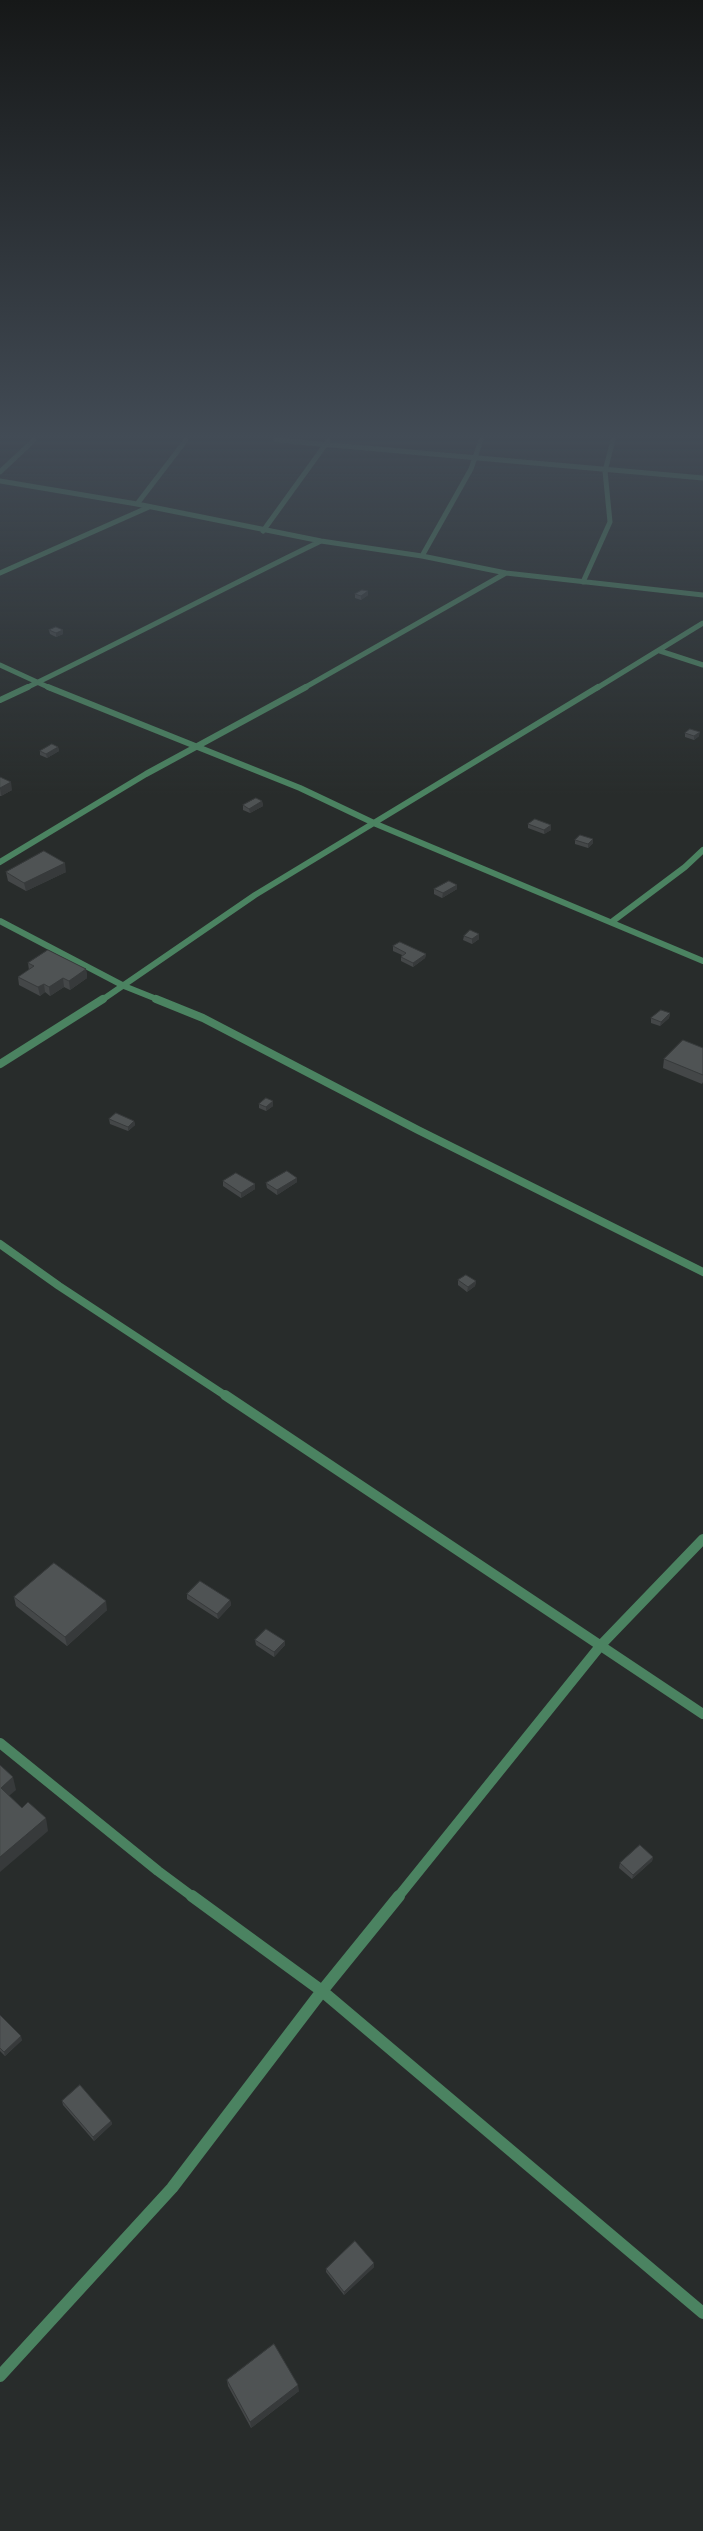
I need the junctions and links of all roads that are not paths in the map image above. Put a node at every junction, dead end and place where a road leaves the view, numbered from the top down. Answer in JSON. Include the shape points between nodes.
{"nodes":[{"id":1,"x":34,"y":558,"type":"edge"},
{"id":2,"x":286,"y":558,"type":"edge"},
{"id":3,"x":433,"y":558,"type":"edge"},
{"id":4,"x":594,"y":558,"type":"edge"},
{"id":5,"x":506,"y":572,"type":"junction"},
{"id":6,"x":0,"y":573,"type":"edge"},
{"id":7,"x":583,"y":582,"type":"junction"},
{"id":8,"x":703,"y":595,"type":"edge"},
{"id":9,"x":703,"y":623,"type":"edge"},
{"id":10,"x":660,"y":651,"type":"junction"},
{"id":11,"x":0,"y":665,"type":"edge"},
{"id":12,"x":703,"y":665,"type":"edge"},
{"id":13,"x":36,"y":682,"type":"junction"},
{"id":14,"x":0,"y":700,"type":"edge"},
{"id":15,"x":196,"y":747,"type":"junction"},
{"id":16,"x":376,"y":824,"type":"junction"},
{"id":17,"x":703,"y":850,"type":"edge"},
{"id":18,"x":0,"y":862,"type":"edge"},
{"id":19,"x":0,"y":921,"type":"edge"},
{"id":20,"x":613,"y":921,"type":"junction"},
{"id":21,"x":703,"y":961,"type":"edge"},
{"id":22,"x":124,"y":986,"type":"junction"},
{"id":23,"x":0,"y":1064,"type":"edge"},
{"id":24,"x":0,"y":1244,"type":"edge"},
{"id":25,"x":703,"y":1272,"type":"edge"},
{"id":26,"x":703,"y":1539,"type":"edge"},
{"id":27,"x":601,"y":1645,"type":"junction"},
{"id":28,"x":703,"y":1714,"type":"edge"},
{"id":29,"x":0,"y":1743,"type":"edge"},
{"id":30,"x":322,"y":1991,"type":"junction"},
{"id":31,"x":703,"y":2313,"type":"edge"},
{"id":32,"x":0,"y":2376,"type":"edge"}],
"edges":[{"from":1,"to":6,"type":"street"},
{"from":2,"to":13,"type":"street","via":[[126,640]]},
{"from":3,"to":5,"type":"street"},
{"from":4,"to":7,"type":"street"},
{"from":5,"to":7,"type":"street"},
{"from":5,"to":15,"type":"street"},
{"from":7,"to":8,"type":"street"},
{"from":9,"to":10,"type":"street"},
{"from":10,"to":12,"type":"street"},
{"from":10,"to":16,"type":"street"},
{"from":11,"to":13,"type":"street"},
{"from":13,"to":14,"type":"street"},
{"from":13,"to":15,"type":"street"},
{"from":15,"to":16,"type":"street","via":[[300,788]]},
{"from":15,"to":18,"type":"street"},
{"from":16,"to":20,"type":"street"},
{"from":16,"to":22,"type":"street","via":[[255,896]]},
{"from":17,"to":20,"type":"street"},
{"from":19,"to":22,"type":"street"},
{"from":20,"to":21,"type":"street"},
{"from":22,"to":23,"type":"street"},
{"from":22,"to":25,"type":"street","via":[[203,1018],[418,1130]]},
{"from":24,"to":27,"type":"street","via":[[59,1286]]},
{"from":26,"to":27,"type":"street"},
{"from":27,"to":28,"type":"street"},
{"from":27,"to":30,"type":"street"},
{"from":29,"to":30,"type":"street","via":[[158,1871]]},
{"from":30,"to":31,"type":"street"},
{"from":30,"to":32,"type":"street","via":[[172,2188]]}]}
